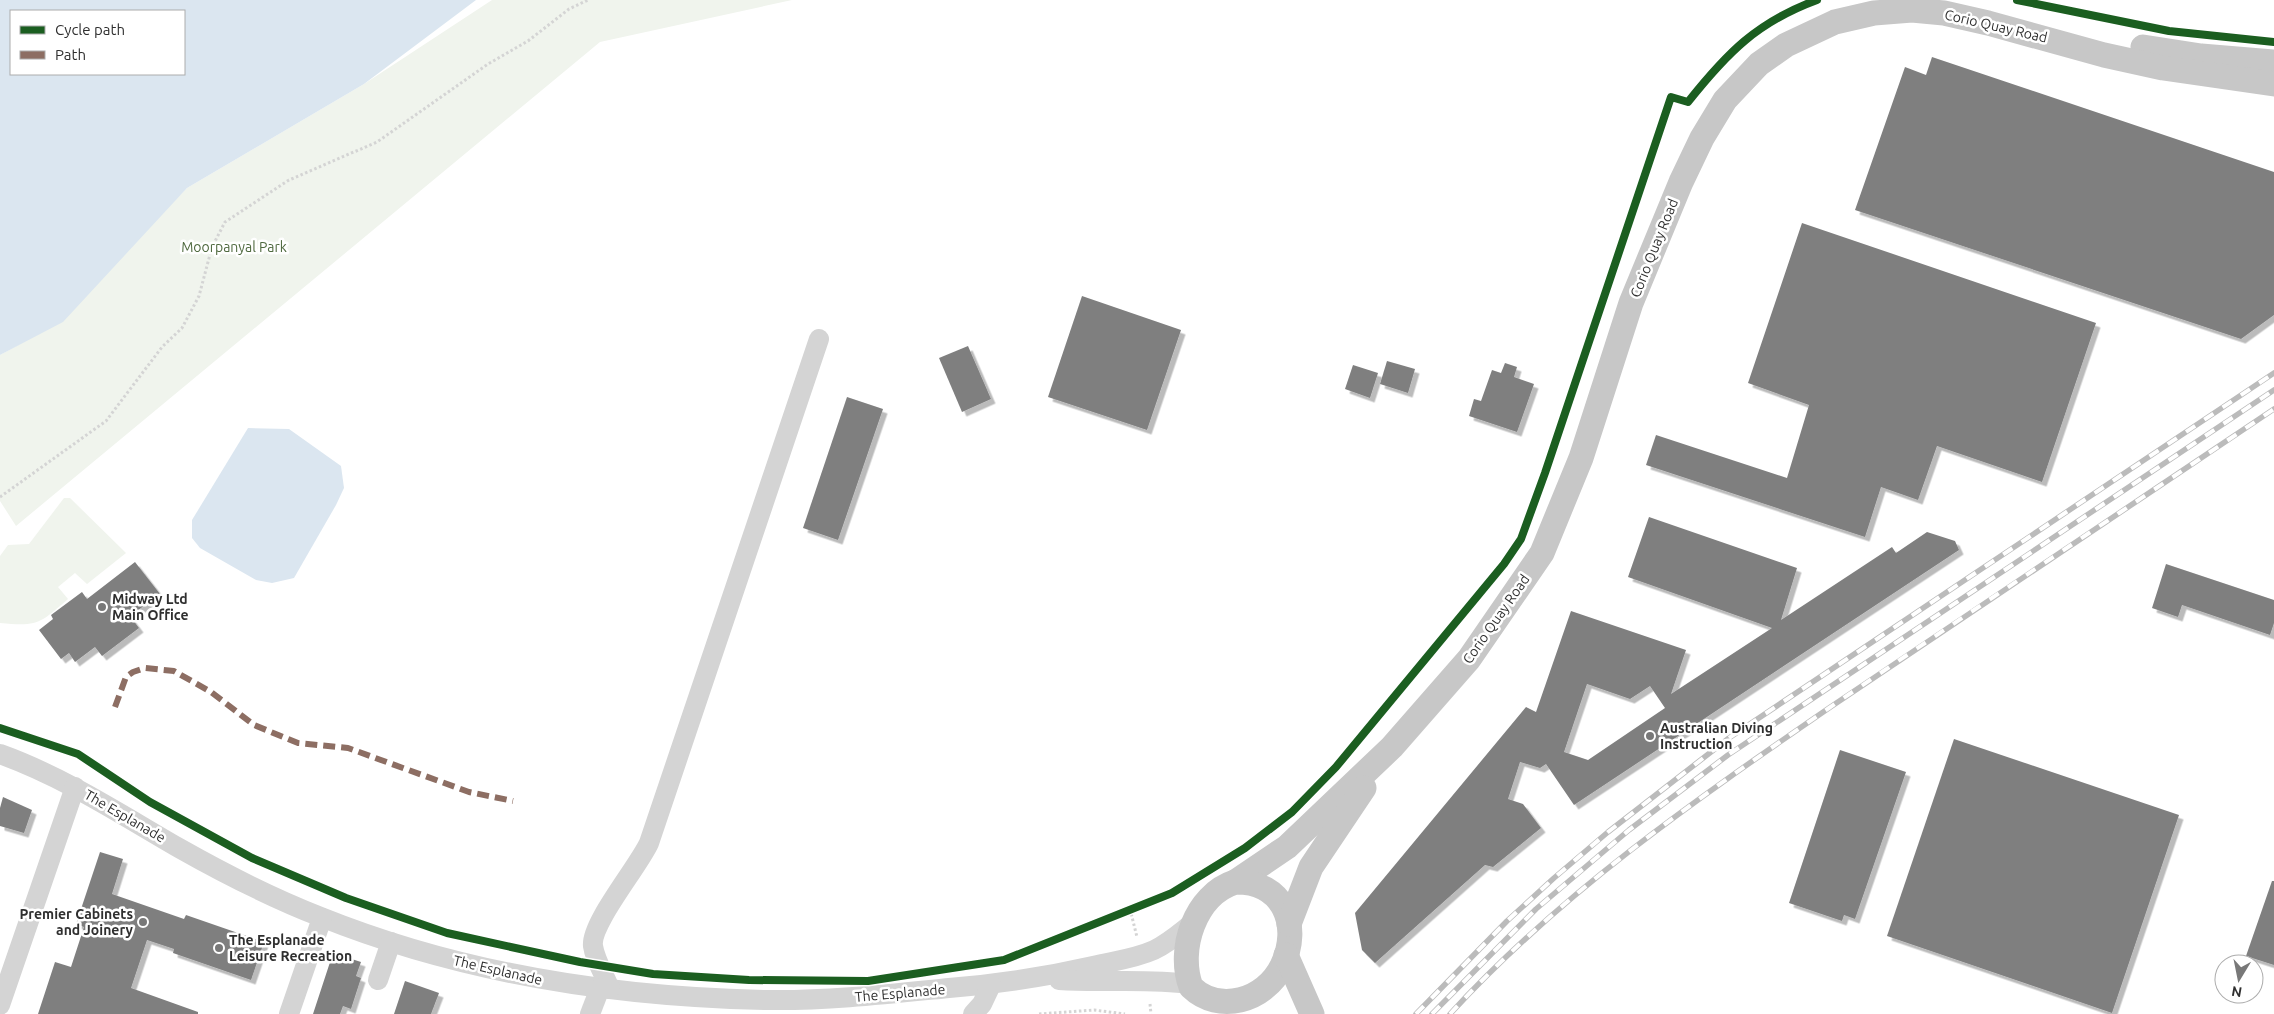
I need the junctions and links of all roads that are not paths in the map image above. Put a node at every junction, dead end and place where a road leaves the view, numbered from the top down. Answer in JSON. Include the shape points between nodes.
{"nodes":[{"id":1,"x":1865,"y":0,"type":"edge"},
{"id":2,"x":1951,"y":0,"type":"edge"},
{"id":3,"x":2274,"y":62,"type":"edge"},
{"id":4,"x":2274,"y":84,"type":"edge"},
{"id":5,"x":1631,"y":303,"type":"junction"},
{"id":6,"x":819,"y":339,"type":"dead end"},
{"id":7,"x":1392,"y":747,"type":"junction"},
{"id":8,"x":0,"y":754,"type":"edge"},
{"id":9,"x":75,"y":787,"type":"junction"},
{"id":10,"x":1235,"y":882,"type":"junction"},
{"id":11,"x":322,"y":918,"type":"junction"},
{"id":12,"x":1195,"y":921,"type":"junction"},
{"id":13,"x":1289,"y":924,"type":"junction"},
{"id":14,"x":391,"y":942,"type":"junction"},
{"id":15,"x":1286,"y":955,"type":"junction"},
{"id":16,"x":1039,"y":978,"type":"junction"},
{"id":17,"x":378,"y":980,"type":"dead end"},
{"id":18,"x":991,"y":985,"type":"junction"},
{"id":19,"x":1190,"y":985,"type":"junction"},
{"id":20,"x":605,"y":989,"type":"junction"},
{"id":21,"x":0,"y":1005,"type":"edge"},
{"id":22,"x":1241,"y":1008,"type":"edge"},
{"id":23,"x":289,"y":1014,"type":"edge"},
{"id":24,"x":590,"y":1014,"type":"edge"},
{"id":25,"x":973,"y":1014,"type":"edge"},
{"id":26,"x":1190,"y":1014,"type":"edge"},
{"id":27,"x":1312,"y":1014,"type":"edge"}],
"edges":[{"from":1,"to":5,"type":"main road","name":"Corio Quay Road","via":[[1825,11],[1776,34],[1747,56],[1717,88],[1695,122],[1670,175],[1645,240]]},
{"from":2,"to":3,"type":"main road","name":"Corio Quay Road","via":[[2134,45],[2201,56]]},
{"from":4,"to":5,"type":"main road","name":"Corio Quay Road","via":[[2129,61],[1944,13],[1891,11],[1835,22],[1770,55],[1747,74],[1725,100],[1680,182]]},
{"from":5,"to":7,"type":"main road","name":"Corio Quay Road","via":[[1581,458],[1542,553],[1469,659]]},
{"from":6,"to":20,"type":"street","via":[[649,843],[593,938]]},
{"from":7,"to":10,"type":"main road","name":"Corio Quay Road","via":[[1287,847]]},
{"from":7,"to":13,"type":"main road","name":"Corio Quay Road","via":[[1311,866]]},
{"from":8,"to":9,"type":"street","name":"The Esplanade"},
{"from":9,"to":11,"type":"street","name":"The Esplanade","via":[[236,879]]},
{"from":9,"to":21,"type":"street"},
{"from":10,"to":12,"type":"main road","via":[[1213,894]]},
{"from":10,"to":13,"type":"main road","via":[[1256,884],[1273,893],[1284,908]]},
{"from":11,"to":14,"type":"street","name":"The Esplanade"},
{"from":11,"to":23,"type":"street"},
{"from":12,"to":16,"type":"street","name":"The Esplanade","via":[[1165,944],[1142,955]]},
{"from":12,"to":19,"type":"main road","via":[[1188,947]]},
{"from":13,"to":15,"type":"main road"},
{"from":14,"to":17,"type":"street"},
{"from":14,"to":20,"type":"street","name":"The Esplanade","via":[[509,973]]},
{"from":15,"to":22,"type":"main road","via":[[1280,971]]},
{"from":15,"to":27,"type":"main road"},
{"from":16,"to":18,"type":"street","name":"The Esplanade"},
{"from":16,"to":19,"type":"street","name":"The Esplanade","via":[[1098,982],[1161,980]]},
{"from":18,"to":20,"type":"street","name":"The Esplanade","via":[[857,997],[769,1000]]},
{"from":18,"to":25,"type":"street"},
{"from":19,"to":22,"type":"main road","via":[[1200,996],[1214,1003]]},
{"from":19,"to":26,"type":"main road"},
{"from":20,"to":24,"type":"street"}]}
